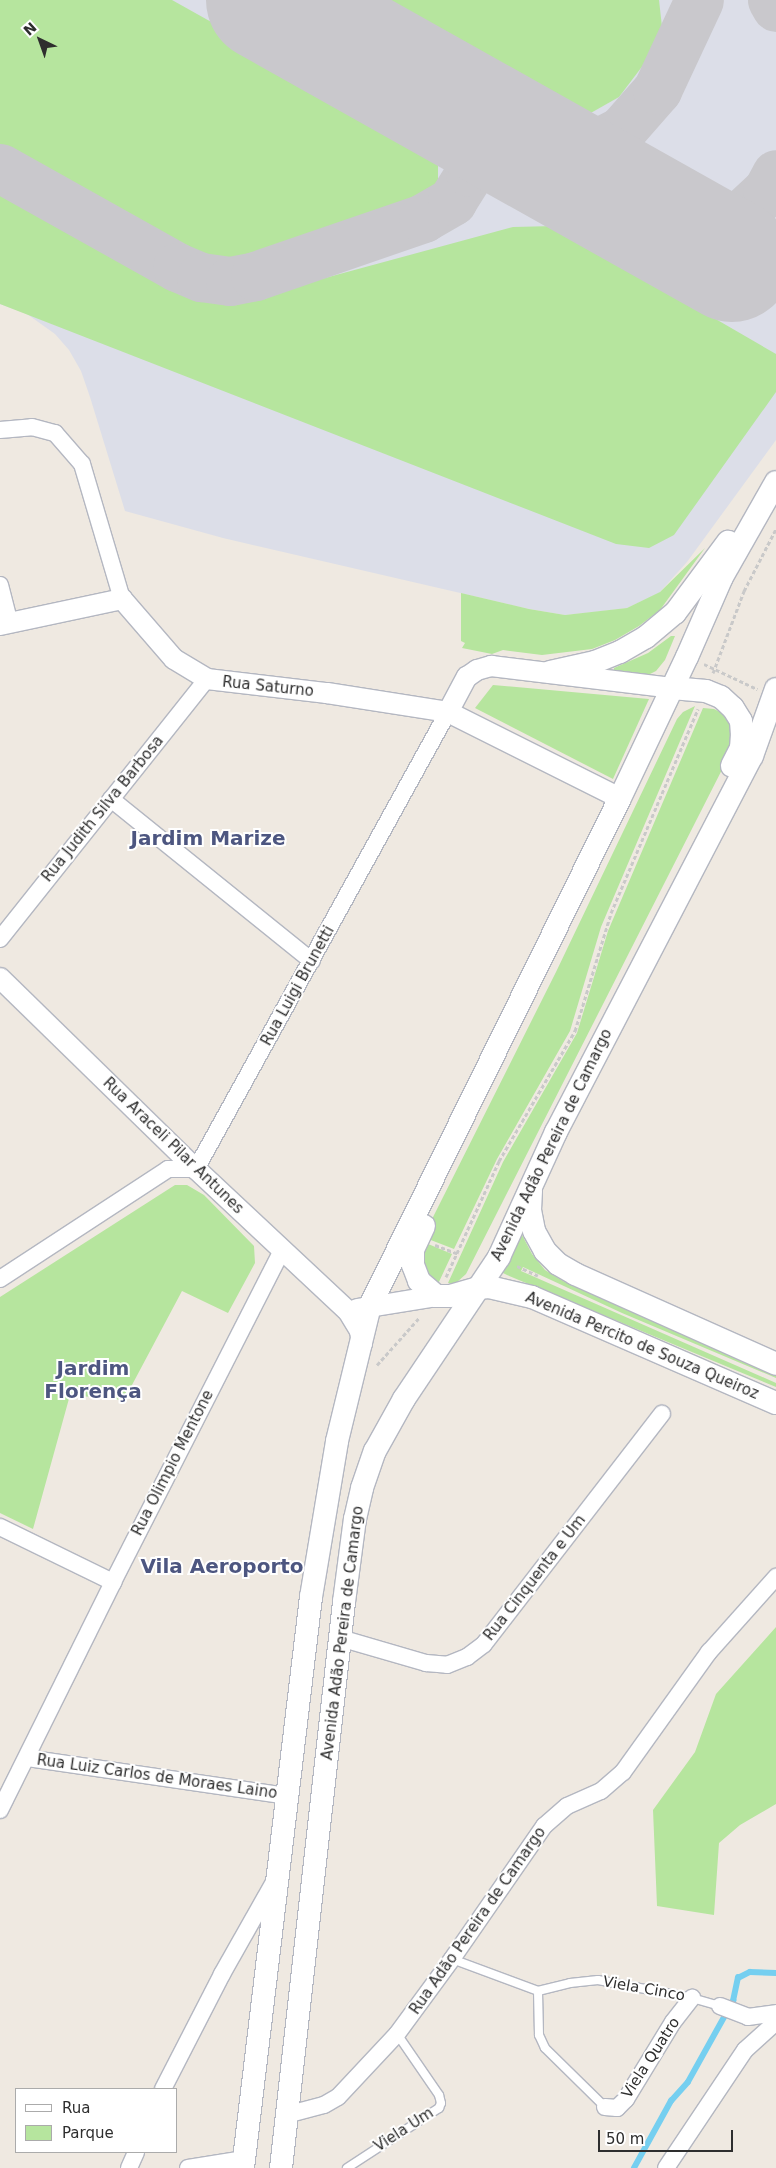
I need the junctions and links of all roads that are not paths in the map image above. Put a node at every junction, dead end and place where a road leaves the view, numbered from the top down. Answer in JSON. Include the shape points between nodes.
{"nodes":[{"id":1,"x":0,"y":430,"type":"edge"},
{"id":2,"x":776,"y":482,"type":"edge"},
{"id":3,"x":0,"y":585,"type":"edge"},
{"id":4,"x":122,"y":600,"type":"junction"},
{"id":5,"x":5,"y":624,"type":"edge"},
{"id":6,"x":550,"y":672,"type":"junction"},
{"id":7,"x":468,"y":677,"type":"junction"},
{"id":8,"x":207,"y":679,"type":"junction"},
{"id":9,"x":672,"y":688,"type":"junction"},
{"id":10,"x":769,"y":690,"type":"edge"},
{"id":11,"x":706,"y":691,"type":"junction"},
{"id":12,"x":448,"y":712,"type":"junction"},
{"id":13,"x":478,"y":727,"type":"junction"},
{"id":14,"x":653,"y":729,"type":"junction"},
{"id":15,"x":620,"y":798,"type":"junction"},
{"id":16,"x":111,"y":799,"type":"junction"},
{"id":17,"x":600,"y":839,"type":"junction"},
{"id":18,"x":0,"y":939,"type":"edge"},
{"id":19,"x":646,"y":960,"type":"junction"},
{"id":20,"x":312,"y":961,"type":"junction"},
{"id":21,"x":0,"y":978,"type":"edge"},
{"id":22,"x":196,"y":1169,"type":"junction"},
{"id":23,"x":533,"y":1180,"type":"junction"},
{"id":24,"x":282,"y":1250,"type":"junction"},
{"id":25,"x":0,"y":1279,"type":"edge"},
{"id":26,"x":478,"y":1288,"type":"junction"},
{"id":27,"x":525,"y":1295,"type":"junction"},
{"id":28,"x":436,"y":1296,"type":"junction"},
{"id":29,"x":370,"y":1306,"type":"junction"},
{"id":30,"x":348,"y":1311,"type":"junction"},
{"id":31,"x":454,"y":1323,"type":"junction"},
{"id":32,"x":362,"y":1344,"type":"junction"},
{"id":33,"x":776,"y":1364,"type":"edge"},
{"id":34,"x":776,"y":1403,"type":"edge"},
{"id":35,"x":662,"y":1414,"type":"dead end"},
{"id":36,"x":0,"y":1527,"type":"edge"},
{"id":37,"x":776,"y":1577,"type":"edge"},
{"id":38,"x":113,"y":1582,"type":"junction"},
{"id":39,"x":340,"y":1638,"type":"junction"},
{"id":40,"x":27,"y":1758,"type":"junction"},
{"id":41,"x":287,"y":1796,"type":"junction"},
{"id":42,"x":0,"y":1810,"type":"edge"},
{"id":43,"x":280,"y":1872,"type":"junction"},
{"id":44,"x":237,"y":1947,"type":"junction"},
{"id":45,"x":268,"y":1958,"type":"junction"},
{"id":46,"x":452,"y":1960,"type":"junction"},
{"id":47,"x":538,"y":1991,"type":"junction"},
{"id":48,"x":692,"y":1998,"type":"junction"},
{"id":49,"x":720,"y":2006,"type":"joint"},
{"id":50,"x":776,"y":2013,"type":"edge"},
{"id":51,"x":776,"y":2022,"type":"edge"},
{"id":52,"x":397,"y":2034,"type":"junction"},
{"id":53,"x":164,"y":2088,"type":"edge"},
{"id":54,"x":604,"y":2107,"type":"joint"},
{"id":55,"x":286,"y":2115,"type":"junction"},
{"id":56,"x":136,"y":2153,"type":"edge"},
{"id":57,"x":244,"y":2163,"type":"edge"},
{"id":58,"x":129,"y":2168,"type":"edge"},
{"id":59,"x":188,"y":2168,"type":"edge"},
{"id":60,"x":281,"y":2168,"type":"edge"},
{"id":61,"x":347,"y":2168,"type":"edge"},
{"id":62,"x":666,"y":2168,"type":"edge"}],
"edges":[{"from":1,"to":4,"type":"street","name":"Rua Saturno","via":[[32,428],[55,433],[82,464]]},
{"from":2,"to":6,"type":"main road","via":[[714,560],[695,590],[667,620],[620,652],[595,662]]},
{"from":2,"to":9,"type":"main road","via":[[722,578]]},
{"from":3,"to":5,"type":"street"},
{"from":4,"to":5,"type":"street"},
{"from":4,"to":8,"type":"street","name":"Rua Saturno","via":[[174,659]]},
{"from":6,"to":7,"type":"street","via":[[491,666]]},
{"from":6,"to":9,"type":"street"},
{"from":7,"to":12,"type":"street","name":"Rua Luigi Brunetti"},
{"from":7,"to":13,"type":"street","via":[[462,700],[465,712]]},
{"from":8,"to":12,"type":"street","name":"Rua Saturno"},
{"from":8,"to":16,"type":"street","name":"Rua Judith Silva Barbosa"},
{"from":9,"to":11,"type":"main road"},
{"from":9,"to":14,"type":"main road"},
{"from":10,"to":19,"type":"main road","name":"Avenida Adão Pereira de Camargo","via":[[752,756]]},
{"from":11,"to":14,"type":"main road","via":[[666,711]]},
{"from":11,"to":19,"type":"main road","via":[[721,697],[741,721],[741,748],[666,902]]},
{"from":12,"to":13,"type":"street","name":"Rua Saturno"},
{"from":12,"to":20,"type":"street","name":"Rua Luigi Brunetti"},
{"from":13,"to":15,"type":"street","name":"Rua Saturno"},
{"from":14,"to":15,"type":"main road"},
{"from":15,"to":17,"type":"main road"},
{"from":16,"to":18,"type":"street","name":"Rua Judith Silva Barbosa"},
{"from":16,"to":20,"type":"street"},
{"from":17,"to":28,"type":"main road","via":[[569,930],[413,1250],[418,1281]]},
{"from":17,"to":29,"type":"main road"},
{"from":19,"to":23,"type":"main road","name":"Avenida Adão Pereira de Camargo"},
{"from":20,"to":22,"type":"street","name":"Rua Luigi Brunetti"},
{"from":21,"to":22,"type":"street","name":"Rua Araceli Pilar Antunes"},
{"from":22,"to":24,"type":"street","name":"Rua Araceli Pilar Antunes"},
{"from":22,"to":25,"type":"street","via":[[168,1169]]},
{"from":23,"to":26,"type":"main road","name":"Avenida Adão Pereira de Camargo","via":[[498,1257]]},
{"from":23,"to":33,"type":"main road","via":[[530,1210],[534,1231],[545,1251],[558,1264]]},
{"from":24,"to":30,"type":"street","name":"Rua Araceli Pilar Antunes"},
{"from":24,"to":38,"type":"street","name":"Rua Olimpio Mentone"},
{"from":26,"to":27,"type":"main road","name":"Avenida Percito de Souza Queiroz"},
{"from":26,"to":28,"type":"main road","via":[[450,1296]]},
{"from":26,"to":31,"type":"main road","name":"Avenida Adão Pereira de Camargo"},
{"from":27,"to":31,"type":"main road","via":[[488,1302],[467,1312]]},
{"from":27,"to":34,"type":"main road","name":"Avenida Percito de Souza Queiroz"},
{"from":28,"to":29,"type":"street"},
{"from":29,"to":30,"type":"street"},
{"from":29,"to":32,"type":"main road"},
{"from":30,"to":32,"type":"street","name":"Rua Araceli Pilar Antunes","via":[[360,1330]]},
{"from":31,"to":39,"type":"main road","name":"Avenida Adão Pereira de Camargo","via":[[404,1399],[375,1451],[355,1519]]},
{"from":32,"to":41,"type":"main road","via":[[337,1441],[321,1534]]},
{"from":35,"to":39,"type":"street","name":"Rua Cinquenta e Um","via":[[484,1644],[467,1657],[447,1665],[426,1664]]},
{"from":36,"to":38,"type":"street"},
{"from":37,"to":46,"type":"street","name":"Rua Adão Pereira de Camargo","via":[[709,1652],[623,1772],[601,1791],[567,1806],[544,1826]]},
{"from":38,"to":40,"type":"street","name":"Rua Olimpio Mentone"},
{"from":39,"to":55,"type":"main road","name":"Avenida Adão Pereira de Camargo"},
{"from":40,"to":41,"type":"street","name":"Rua Luiz Carlos de Moraes Laino"},
{"from":40,"to":42,"type":"street","name":"Rua Olimpio Mentone"},
{"from":41,"to":43,"type":"main road"},
{"from":43,"to":44,"type":"street"},
{"from":43,"to":45,"type":"main road"},
{"from":44,"to":45,"type":"street","via":[[252,1942],[260,1944]]},
{"from":44,"to":53,"type":"street"},
{"from":45,"to":57,"type":"main road"},
{"from":46,"to":47,"type":"lane"},
{"from":46,"to":52,"type":"street","name":"Rua Adão Pereira de Camargo"},
{"from":47,"to":48,"type":"lane","name":"Viela Cinco","via":[[598,1980]]},
{"from":47,"to":54,"type":"lane","via":[[539,2035],[545,2048]]},
{"from":48,"to":49,"type":"lane","name":"Viela Cinco"},
{"from":48,"to":54,"type":"street","name":"Viela Quatro","via":[[673,2022],[626,2099],[617,2108]]},
{"from":49,"to":50,"type":"street","via":[[748,2017]]},
{"from":51,"to":62,"type":"street","via":[[744,2050]]},
{"from":52,"to":55,"type":"street","name":"Rua Adão Pereira de Camargo","via":[[338,2097],[324,2105]]},
{"from":52,"to":61,"type":"lane","name":"Viela Um","via":[[439,2095],[441,2103]]},
{"from":55,"to":60,"type":"main road","name":"Avenida Adão Pereira de Camargo"},
{"from":56,"to":58,"type":"street"},
{"from":57,"to":59,"type":"street"}]}
